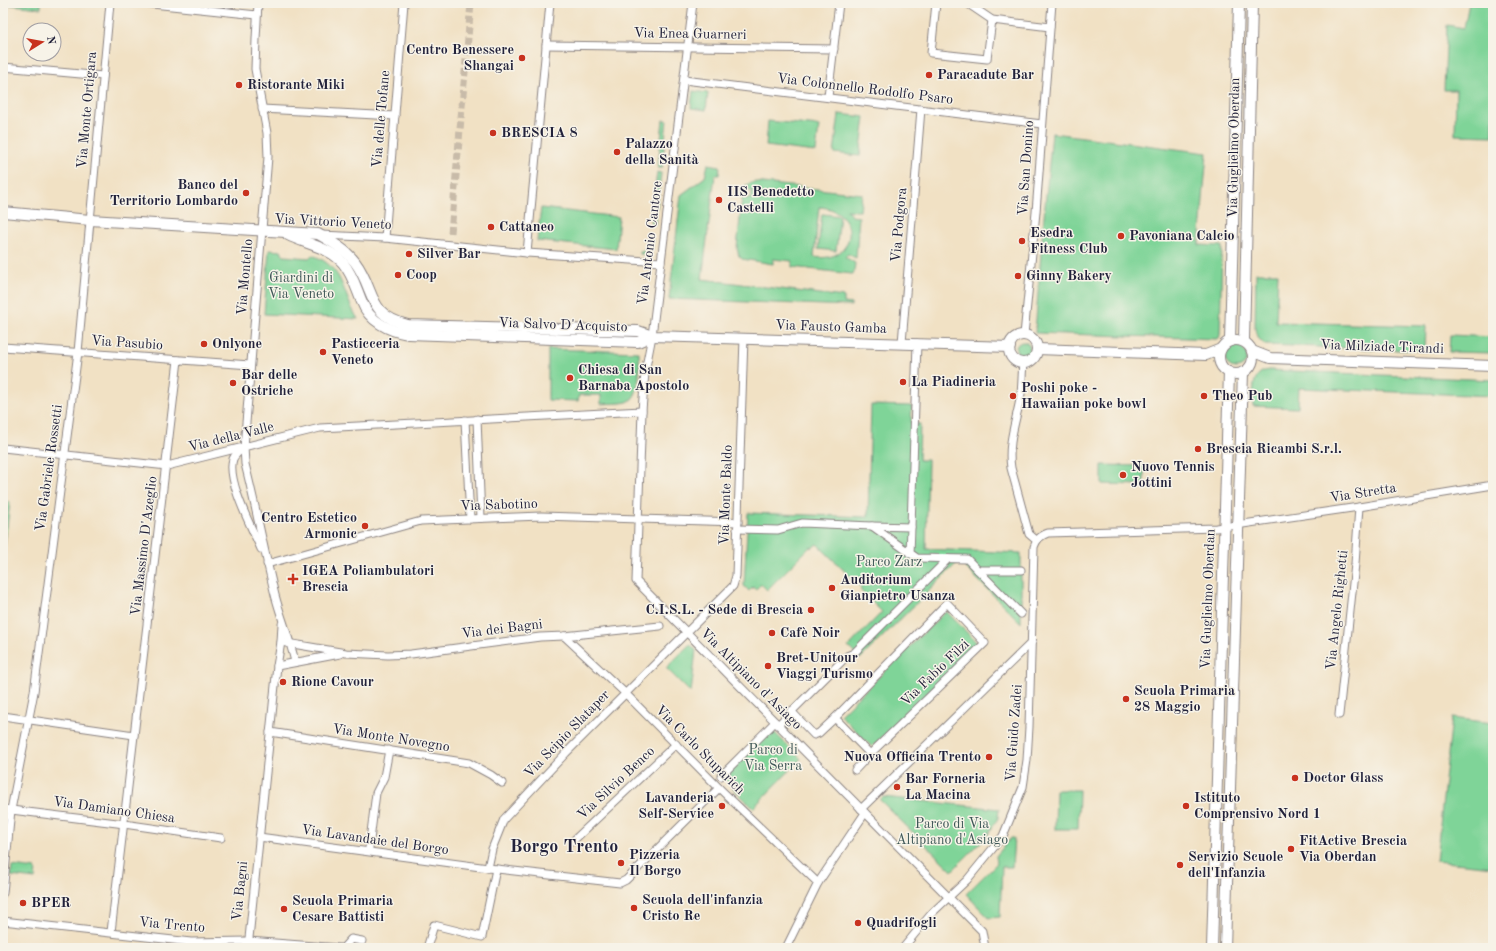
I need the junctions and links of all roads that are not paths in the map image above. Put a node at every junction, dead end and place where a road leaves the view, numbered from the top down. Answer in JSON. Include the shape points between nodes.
{"nodes":[{"id":1,"x":110,"y":3,"type":"edge"},
{"id":2,"x":143,"y":3,"type":"edge"},
{"id":3,"x":258,"y":3,"type":"edge"},
{"id":4,"x":404,"y":3,"type":"edge"},
{"id":5,"x":550,"y":3,"type":"edge"},
{"id":6,"x":693,"y":3,"type":"edge"},
{"id":7,"x":839,"y":3,"type":"edge"},
{"id":8,"x":936,"y":3,"type":"edge"},
{"id":9,"x":967,"y":3,"type":"edge"},
{"id":10,"x":1052,"y":3,"type":"edge"},
{"id":11,"x":1239,"y":3,"type":"edge"},
{"id":12,"x":1252,"y":3,"type":"edge"},
{"id":13,"x":160,"y":4,"type":"edge"},
{"id":14,"x":257,"y":15,"type":"junction"},
{"id":15,"x":992,"y":20,"type":"junction"},
{"id":16,"x":1050,"y":27,"type":"junction"},
{"id":17,"x":546,"y":45,"type":"junction"},
{"id":18,"x":688,"y":47,"type":"junction"},
{"id":19,"x":834,"y":49,"type":"junction"},
{"id":20,"x":3,"y":67,"type":"edge"},
{"id":21,"x":103,"y":76,"type":"junction"},
{"id":22,"x":684,"y":80,"type":"junction"},
{"id":23,"x":828,"y":97,"type":"junction"},
{"id":24,"x":921,"y":108,"type":"junction"},
{"id":25,"x":262,"y":110,"type":"junction"},
{"id":26,"x":395,"y":116,"type":"junction"},
{"id":27,"x":1042,"y":124,"type":"junction"},
{"id":28,"x":3,"y":212,"type":"edge"},
{"id":29,"x":90,"y":220,"type":"junction"},
{"id":30,"x":262,"y":232,"type":"junction"},
{"id":31,"x":282,"y":233,"type":"junction"},
{"id":32,"x":318,"y":234,"type":"junction"},
{"id":33,"x":384,"y":238,"type":"junction"},
{"id":34,"x":527,"y":253,"type":"junction"},
{"id":35,"x":661,"y":262,"type":"junction"},
{"id":36,"x":1024,"y":335,"type":"junction"},
{"id":37,"x":652,"y":336,"type":"junction"},
{"id":38,"x":744,"y":338,"type":"junction"},
{"id":39,"x":1230,"y":341,"type":"junction"},
{"id":40,"x":1244,"y":341,"type":"junction"},
{"id":41,"x":902,"y":343,"type":"junction"},
{"id":42,"x":917,"y":343,"type":"junction"},
{"id":43,"x":3,"y":347,"type":"edge"},
{"id":44,"x":1010,"y":347,"type":"junction"},
{"id":45,"x":1037,"y":349,"type":"junction"},
{"id":46,"x":1221,"y":349,"type":"junction"},
{"id":47,"x":1252,"y":351,"type":"junction"},
{"id":48,"x":78,"y":352,"type":"junction"},
{"id":49,"x":1206,"y":355,"type":"junction"},
{"id":50,"x":1270,"y":358,"type":"junction"},
{"id":51,"x":178,"y":360,"type":"junction"},
{"id":52,"x":1220,"y":362,"type":"junction"},
{"id":53,"x":1022,"y":363,"type":"junction"},
{"id":54,"x":1252,"y":364,"type":"junction"},
{"id":55,"x":250,"y":365,"type":"junction"},
{"id":56,"x":1493,"y":366,"type":"edge"},
{"id":57,"x":1229,"y":372,"type":"junction"},
{"id":58,"x":1243,"y":372,"type":"junction"},
{"id":59,"x":642,"y":411,"type":"junction"},
{"id":60,"x":477,"y":419,"type":"junction"},
{"id":61,"x":465,"y":420,"type":"junction"},
{"id":62,"x":244,"y":447,"type":"junction"},
{"id":63,"x":3,"y":448,"type":"edge"},
{"id":64,"x":64,"y":455,"type":"junction"},
{"id":65,"x":166,"y":466,"type":"junction"},
{"id":66,"x":1493,"y":485,"type":"edge"},
{"id":67,"x":1359,"y":507,"type":"junction"},
{"id":68,"x":481,"y":518,"type":"junction"},
{"id":69,"x":470,"y":519,"type":"junction"},
{"id":70,"x":639,"y":519,"type":"junction"},
{"id":71,"x":738,"y":525,"type":"junction"},
{"id":72,"x":1238,"y":525,"type":"junction"},
{"id":73,"x":872,"y":526,"type":"junction"},
{"id":74,"x":911,"y":527,"type":"junction"},
{"id":75,"x":1224,"y":527,"type":"junction"},
{"id":76,"x":1036,"y":540,"type":"junction"},
{"id":77,"x":910,"y":554,"type":"junction"},
{"id":78,"x":948,"y":559,"type":"junction"},
{"id":79,"x":267,"y":564,"type":"junction"},
{"id":80,"x":978,"y":570,"type":"junction"},
{"id":81,"x":1021,"y":570,"type":"dead end"},
{"id":82,"x":1021,"y":614,"type":"dead end"},
{"id":83,"x":282,"y":621,"type":"junction"},
{"id":84,"x":660,"y":626,"type":"dead end"},
{"id":85,"x":687,"y":633,"type":"junction"},
{"id":86,"x":564,"y":636,"type":"junction"},
{"id":87,"x":281,"y":642,"type":"junction"},
{"id":88,"x":291,"y":644,"type":"junction"},
{"id":89,"x":1032,"y":644,"type":"junction"},
{"id":90,"x":346,"y":653,"type":"junction"},
{"id":91,"x":295,"y":662,"type":"junction"},
{"id":92,"x":277,"y":666,"type":"junction"},
{"id":93,"x":625,"y":694,"type":"junction"},
{"id":94,"x":791,"y":711,"type":"junction"},
{"id":95,"x":1339,"y":715,"type":"dead end"},
{"id":96,"x":3,"y":716,"type":"edge"},
{"id":97,"x":835,"y":718,"type":"junction"},
{"id":98,"x":28,"y":720,"type":"junction"},
{"id":99,"x":777,"y":723,"type":"junction"},
{"id":100,"x":270,"y":732,"type":"junction"},
{"id":101,"x":134,"y":735,"type":"junction"},
{"id":102,"x":676,"y":744,"type":"junction"},
{"id":103,"x":389,"y":750,"type":"junction"},
{"id":104,"x":870,"y":754,"type":"junction"},
{"id":105,"x":855,"y":770,"type":"dead end"},
{"id":106,"x":721,"y":776,"type":"dead end"},
{"id":107,"x":502,"y":783,"type":"dead end"},
{"id":108,"x":719,"y":788,"type":"junction"},
{"id":109,"x":3,"y":809,"type":"edge"},
{"id":110,"x":11,"y":810,"type":"junction"},
{"id":111,"x":863,"y":811,"type":"junction"},
{"id":112,"x":124,"y":824,"type":"junction"},
{"id":113,"x":259,"y":837,"type":"junction"},
{"id":114,"x":221,"y":838,"type":"dead end"},
{"id":115,"x":573,"y":841,"type":"dead end"},
{"id":116,"x":369,"y":848,"type":"dead end"},
{"id":117,"x":492,"y":869,"type":"junction"},
{"id":118,"x":818,"y":883,"type":"junction"},
{"id":119,"x":3,"y":893,"type":"edge"},
{"id":120,"x":949,"y":898,"type":"junction"},
{"id":121,"x":3,"y":921,"type":"edge"},
{"id":122,"x":112,"y":932,"type":"junction"},
{"id":123,"x":362,"y":941,"type":"dead end"},
{"id":124,"x":248,"y":945,"type":"edge"},
{"id":125,"x":342,"y":948,"type":"edge"},
{"id":126,"x":427,"y":948,"type":"edge"},
{"id":127,"x":786,"y":948,"type":"edge"},
{"id":128,"x":903,"y":948,"type":"edge"},
{"id":129,"x":985,"y":948,"type":"edge"},
{"id":130,"x":1212,"y":948,"type":"edge"},
{"id":131,"x":1225,"y":948,"type":"edge"}],
"edges":[{"from":1,"to":21,"type":"street","name":"Via Monte Ortigara"},
{"from":2,"to":13,"type":"street"},
{"from":3,"to":14,"type":"street","name":"Via Montello"},
{"from":4,"to":26,"type":"street","name":"Via delle Tofane"},
{"from":5,"to":17,"type":"street"},
{"from":6,"to":18,"type":"street","name":"Via Antonio Cantore"},
{"from":7,"to":19,"type":"street"},
{"from":8,"to":15,"type":"street","via":[[931,53],[987,59]]},
{"from":9,"to":15,"type":"street"},
{"from":10,"to":16,"type":"street","name":"Via San Donino"},
{"from":11,"to":39,"type":"street","name":"Via Guglielmo Oberdan"},
{"from":12,"to":40,"type":"street","name":"Via Guglielmo Oberdan"},
{"from":13,"to":14,"type":"street"},
{"from":14,"to":25,"type":"street","name":"Via Montello","via":[[255,69]]},
{"from":15,"to":16,"type":"street"},
{"from":16,"to":27,"type":"street","name":"Via San Donino"},
{"from":17,"to":18,"type":"street","name":"Via Enea Guarneri"},
{"from":17,"to":34,"type":"street"},
{"from":18,"to":19,"type":"street","name":"Via Enea Guarneri"},
{"from":18,"to":22,"type":"street","name":"Via Antonio Cantore"},
{"from":19,"to":23,"type":"street"},
{"from":20,"to":21,"type":"street"},
{"from":21,"to":29,"type":"street","name":"Via Monte Ortigara"},
{"from":22,"to":23,"type":"street","name":"Via Colonnello Rodolfo Psaro"},
{"from":22,"to":35,"type":"street","name":"Via Antonio Cantore"},
{"from":23,"to":24,"type":"street","name":"Via Colonnello Rodolfo Psaro"},
{"from":24,"to":27,"type":"street","name":"Via Colonnello Rodolfo Psaro"},
{"from":24,"to":41,"type":"street","name":"Via Podgora"},
{"from":25,"to":26,"type":"street"},
{"from":25,"to":30,"type":"street","name":"Via Montello","via":[[268,158]]},
{"from":26,"to":33,"type":"street","name":"Via delle Tofane"},
{"from":27,"to":36,"type":"street","name":"Via San Donino"},
{"from":28,"to":29,"type":"street","name":"Via Vittorio Veneto"},
{"from":29,"to":30,"type":"street","name":"Via Vittorio Veneto"},
{"from":29,"to":48,"type":"street","name":"Via Gabriele Rossetti"},
{"from":30,"to":31,"type":"street","name":"Via Vittorio Veneto"},
{"from":30,"to":55,"type":"street","name":"Via Montello"},
{"from":31,"to":32,"type":"street","name":"Via Vittorio Veneto"},
{"from":31,"to":37,"type":"street","name":"Via Salvo D'Acquisto","via":[[335,256],[349,271],[366,311],[373,319],[394,331],[408,334],[638,342]]},
{"from":32,"to":33,"type":"street","name":"Via Vittorio Veneto"},
{"from":32,"to":37,"type":"street","name":"Via Salvo D'Acquisto","via":[[348,253],[360,271],[376,307],[396,322],[408,325],[638,331]]},
{"from":33,"to":34,"type":"street","name":"Via Vittorio Veneto"},
{"from":34,"to":35,"type":"street","name":"Via Vittorio Veneto"},
{"from":35,"to":37,"type":"street","name":"Via Antonio Cantore"},
{"from":36,"to":44,"type":"street","via":[[1014,338]]},
{"from":36,"to":45,"type":"street","via":[[1032,338]]},
{"from":37,"to":38,"type":"street","name":"Via Fausto Gamba"},
{"from":37,"to":59,"type":"street","name":"Via Antonio Cantore","via":[[645,372]]},
{"from":38,"to":41,"type":"street","name":"Via Fausto Gamba"},
{"from":38,"to":71,"type":"street","name":"Via Monte Baldo"},
{"from":39,"to":40,"type":"street"},
{"from":39,"to":46,"type":"street"},
{"from":40,"to":47,"type":"street"},
{"from":41,"to":42,"type":"street","name":"Via Fausto Gamba"},
{"from":42,"to":44,"type":"street","name":"Via Fausto Gamba"},
{"from":42,"to":74,"type":"street"},
{"from":43,"to":48,"type":"street","name":"Via Pasubio"},
{"from":44,"to":53,"type":"street","via":[[1011,356]]},
{"from":45,"to":49,"type":"street"},
{"from":45,"to":53,"type":"street","via":[[1032,359]]},
{"from":46,"to":49,"type":"street"},
{"from":46,"to":52,"type":"street"},
{"from":47,"to":50,"type":"street","name":"Via Milziade Tirandi"},
{"from":47,"to":54,"type":"street"},
{"from":48,"to":51,"type":"street","name":"Via Pasubio"},
{"from":48,"to":64,"type":"street","name":"Via Gabriele Rossetti"},
{"from":49,"to":52,"type":"street"},
{"from":50,"to":54,"type":"street","name":"Via Milziade Tirandi"},
{"from":50,"to":56,"type":"street","name":"Via Milziade Tirandi"},
{"from":51,"to":55,"type":"street","name":"Via Pasubio"},
{"from":51,"to":65,"type":"street","name":"Via Massimo D'Azeglio"},
{"from":52,"to":57,"type":"street"},
{"from":53,"to":76,"type":"street","via":[[1021,393],[1009,458],[1030,534]]},
{"from":54,"to":58,"type":"street"},
{"from":55,"to":62,"type":"street","name":"Via Montello"},
{"from":57,"to":58,"type":"street"},
{"from":57,"to":75,"type":"street","name":"Via Guglielmo Oberdan"},
{"from":58,"to":72,"type":"street","name":"Via Guglielmo Oberdan"},
{"from":59,"to":60,"type":"street","name":"Via della Valle"},
{"from":59,"to":70,"type":"street","name":"Via Antonio Cantore"},
{"from":60,"to":61,"type":"street","name":"Via della Valle"},
{"from":60,"to":68,"type":"street"},
{"from":61,"to":62,"type":"street","name":"Via della Valle","via":[[320,428]]},
{"from":61,"to":69,"type":"street"},
{"from":62,"to":65,"type":"street","name":"Via della Valle"},
{"from":62,"to":79,"type":"street","via":[[245,464]]},
{"from":62,"to":79,"type":"street","via":[[234,456],[232,475],[240,501]]},
{"from":63,"to":64,"type":"street","name":"Via della Valle"},
{"from":64,"to":65,"type":"street","name":"Via della Valle"},
{"from":64,"to":98,"type":"street","name":"Via Gabriele Rossetti","via":[[34,692]]},
{"from":65,"to":101,"type":"street","name":"Via Massimo D'Azeglio"},
{"from":66,"to":67,"type":"street","name":"Via Stretta"},
{"from":67,"to":72,"type":"street","name":"Via Stretta"},
{"from":67,"to":95,"type":"street","name":"Via Angelo Righetti","via":[[1356,564]]},
{"from":68,"to":69,"type":"street","name":"Via Sabotino"},
{"from":68,"to":70,"type":"street","name":"Via Sabotino","via":[[540,516]]},
{"from":69,"to":79,"type":"street","name":"Via Sabotino","via":[[420,521]]},
{"from":70,"to":71,"type":"street","name":"Via Sabotino"},
{"from":70,"to":85,"type":"street","name":"Via Antonio Cantore","via":[[636,581]]},
{"from":71,"to":73,"type":"street","name":"Via Sabotino","via":[[778,530],[802,523]]},
{"from":71,"to":85,"type":"street","name":"Via Monte Baldo","via":[[736,576],[733,586]]},
{"from":72,"to":75,"type":"street"},
{"from":72,"to":131,"type":"street","name":"Via Guglielmo Oberdan"},
{"from":73,"to":74,"type":"street","name":"Via Sabotino"},
{"from":73,"to":77,"type":"street"},
{"from":74,"to":77,"type":"street"},
{"from":75,"to":76,"type":"street","via":[[1048,533]]},
{"from":75,"to":130,"type":"street","name":"Via Guglielmo Oberdan"},
{"from":76,"to":89,"type":"street"},
{"from":77,"to":78,"type":"street","via":[[917,558]]},
{"from":78,"to":80,"type":"street","via":[[967,559]]},
{"from":78,"to":94,"type":"street","via":[[854,653],[847,656]]},
{"from":79,"to":83,"type":"street"},
{"from":80,"to":81,"type":"street"},
{"from":80,"to":82,"type":"street"},
{"from":83,"to":87,"type":"street"},
{"from":83,"to":88,"type":"street"},
{"from":84,"to":86,"type":"street","name":"Via dei Bagni"},
{"from":85,"to":93,"type":"street","name":"Via Scipio Slataper"},
{"from":85,"to":99,"type":"street","name":"Via Altipiano d'Asiago"},
{"from":86,"to":90,"type":"street","name":"Via dei Bagni","via":[[411,654]]},
{"from":86,"to":93,"type":"street","name":"Via Carlo Stuparich"},
{"from":87,"to":88,"type":"street","name":"Via dei Bagni"},
{"from":87,"to":92,"type":"street"},
{"from":88,"to":90,"type":"street","name":"Via dei Bagni"},
{"from":88,"to":91,"type":"street"},
{"from":89,"to":111,"type":"street"},
{"from":89,"to":120,"type":"street","name":"Via Guido Zadei","via":[[1030,727],[1024,787],[1003,836]]},
{"from":90,"to":91,"type":"street","name":"Via dei Bagni"},
{"from":91,"to":92,"type":"street","name":"Via dei Bagni"},
{"from":92,"to":100,"type":"street"},
{"from":93,"to":102,"type":"street","name":"Via Carlo Stuparich"},
{"from":93,"to":117,"type":"street","name":"Via Scipio Slataper","via":[[504,819],[492,849]]},
{"from":94,"to":97,"type":"street","name":"Via Fabio Filzi","via":[[814,735]]},
{"from":94,"to":99,"type":"street"},
{"from":96,"to":98,"type":"street"},
{"from":97,"to":104,"type":"street"},
{"from":97,"to":104,"type":"street","name":"Via Fabio Filzi","via":[[947,604],[985,643]]},
{"from":98,"to":101,"type":"street"},
{"from":98,"to":110,"type":"street","name":"Via Gabriele Rossetti"},
{"from":99,"to":106,"type":"street"},
{"from":99,"to":111,"type":"street","name":"Via Altipiano d'Asiago"},
{"from":100,"to":103,"type":"street","name":"Via Monte Novegno"},
{"from":100,"to":113,"type":"street"},
{"from":101,"to":112,"type":"street","name":"Via Massimo D'Azeglio"},
{"from":102,"to":108,"type":"street","name":"Via Carlo Stuparich"},
{"from":102,"to":115,"type":"street","name":"Via Silvio Benco"},
{"from":103,"to":107,"type":"street","name":"Via Monte Novegno","via":[[470,763]]},
{"from":103,"to":116,"type":"street","via":[[384,777],[376,793]]},
{"from":104,"to":105,"type":"street","name":"Via Fabio Filzi"},
{"from":108,"to":117,"type":"street","name":"Via Lavandaie del Borgo","via":[[620,884]]},
{"from":108,"to":118,"type":"street","name":"Via Carlo Stuparich"},
{"from":109,"to":110,"type":"street","name":"Via Damiano Chiesa"},
{"from":110,"to":112,"type":"street","name":"Via Damiano Chiesa"},
{"from":110,"to":119,"type":"street","name":"Via Gabriele Rossetti"},
{"from":111,"to":118,"type":"street"},
{"from":111,"to":120,"type":"street","name":"Via Altipiano d'Asiago"},
{"from":112,"to":114,"type":"street","name":"Via Damiano Chiesa"},
{"from":112,"to":122,"type":"street","name":"Via Massimo D'Azeglio"},
{"from":113,"to":117,"type":"street","name":"Via Lavandaie del Borgo"},
{"from":113,"to":124,"type":"street","name":"Via Bagni"},
{"from":117,"to":126,"type":"street","name":"Via Scipio Slataper","via":[[483,936],[434,925]]},
{"from":118,"to":127,"type":"street"},
{"from":120,"to":128,"type":"street","name":"Via Guido Zadei"},
{"from":120,"to":129,"type":"street","name":"Via Altipiano d'Asiago","via":[[982,931]]},
{"from":121,"to":122,"type":"street","name":"Via Trento"},
{"from":122,"to":124,"type":"street","name":"Via Trento","via":[[191,942]]},
{"from":123,"to":125,"type":"street","name":"Via Trento","via":[[351,939]]},
{"from":124,"to":125,"type":"street","name":"Via Trento"}]}
